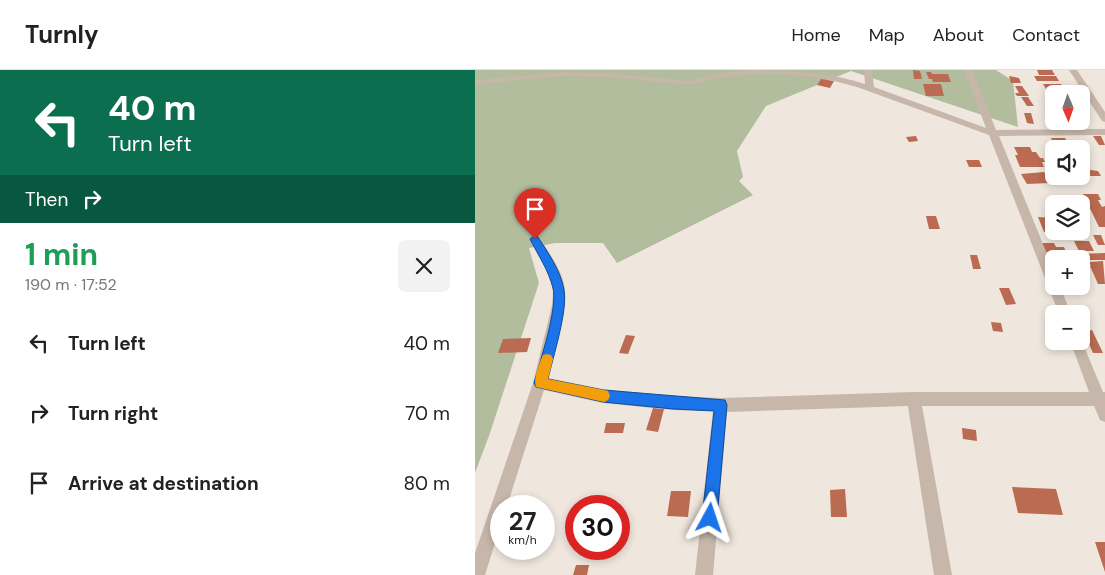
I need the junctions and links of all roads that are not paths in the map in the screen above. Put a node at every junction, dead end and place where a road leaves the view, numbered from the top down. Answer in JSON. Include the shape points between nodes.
{"nodes":[{"id":1,"x":499,"y":70,"type":"edge"},
{"id":2,"x":868,"y":70,"type":"edge"},
{"id":3,"x":968,"y":70,"type":"edge"},
{"id":4,"x":1073,"y":70,"type":"edge"},
{"id":5,"x":595,"y":72,"type":"edge"},
{"id":6,"x":634,"y":74,"type":"edge"},
{"id":7,"x":488,"y":81,"type":"junction"},
{"id":8,"x":475,"y":82,"type":"edge"},
{"id":9,"x":870,"y":88,"type":"junction"},
{"id":10,"x":1105,"y":119,"type":"edge"},
{"id":11,"x":993,"y":132,"type":"junction"},
{"id":12,"x":1105,"y":132,"type":"edge"},
{"id":13,"x":535,"y":239,"type":"dead end"},
{"id":14,"x":1045,"y":263,"type":"edge"},
{"id":15,"x":1080,"y":350,"type":"edge"},
{"id":16,"x":541,"y":383,"type":"junction"},
{"id":17,"x":914,"y":399,"type":"junction"},
{"id":18,"x":1102,"y":399,"type":"edge"},
{"id":19,"x":721,"y":405,"type":"junction"},
{"id":20,"x":1105,"y":415,"type":"edge"},
{"id":21,"x":476,"y":575,"type":"edge"},
{"id":22,"x":704,"y":575,"type":"edge"},
{"id":23,"x":943,"y":575,"type":"edge"}],
"edges":[{"from":1,"to":7,"type":"street"},
{"from":2,"to":9,"type":"street"},
{"from":3,"to":11,"type":"street"},
{"from":4,"to":10,"type":"street"},
{"from":5,"to":6,"type":"street"},
{"from":5,"to":7,"type":"street"},
{"from":6,"to":9,"type":"street","via":[[690,83],[715,76],[781,72],[823,76]]},
{"from":7,"to":8,"type":"street"},
{"from":9,"to":11,"type":"street"},
{"from":11,"to":12,"type":"street"},
{"from":11,"to":14,"type":"street"},
{"from":13,"to":16,"type":"street","via":[[559,290],[559,305]]},
{"from":15,"to":18,"type":"street"},
{"from":16,"to":19,"type":"street","via":[[603,396]]},
{"from":16,"to":21,"type":"street"},
{"from":17,"to":18,"type":"street"},
{"from":17,"to":19,"type":"street"},
{"from":17,"to":23,"type":"street"},
{"from":18,"to":20,"type":"street"},
{"from":19,"to":22,"type":"street"}]}
